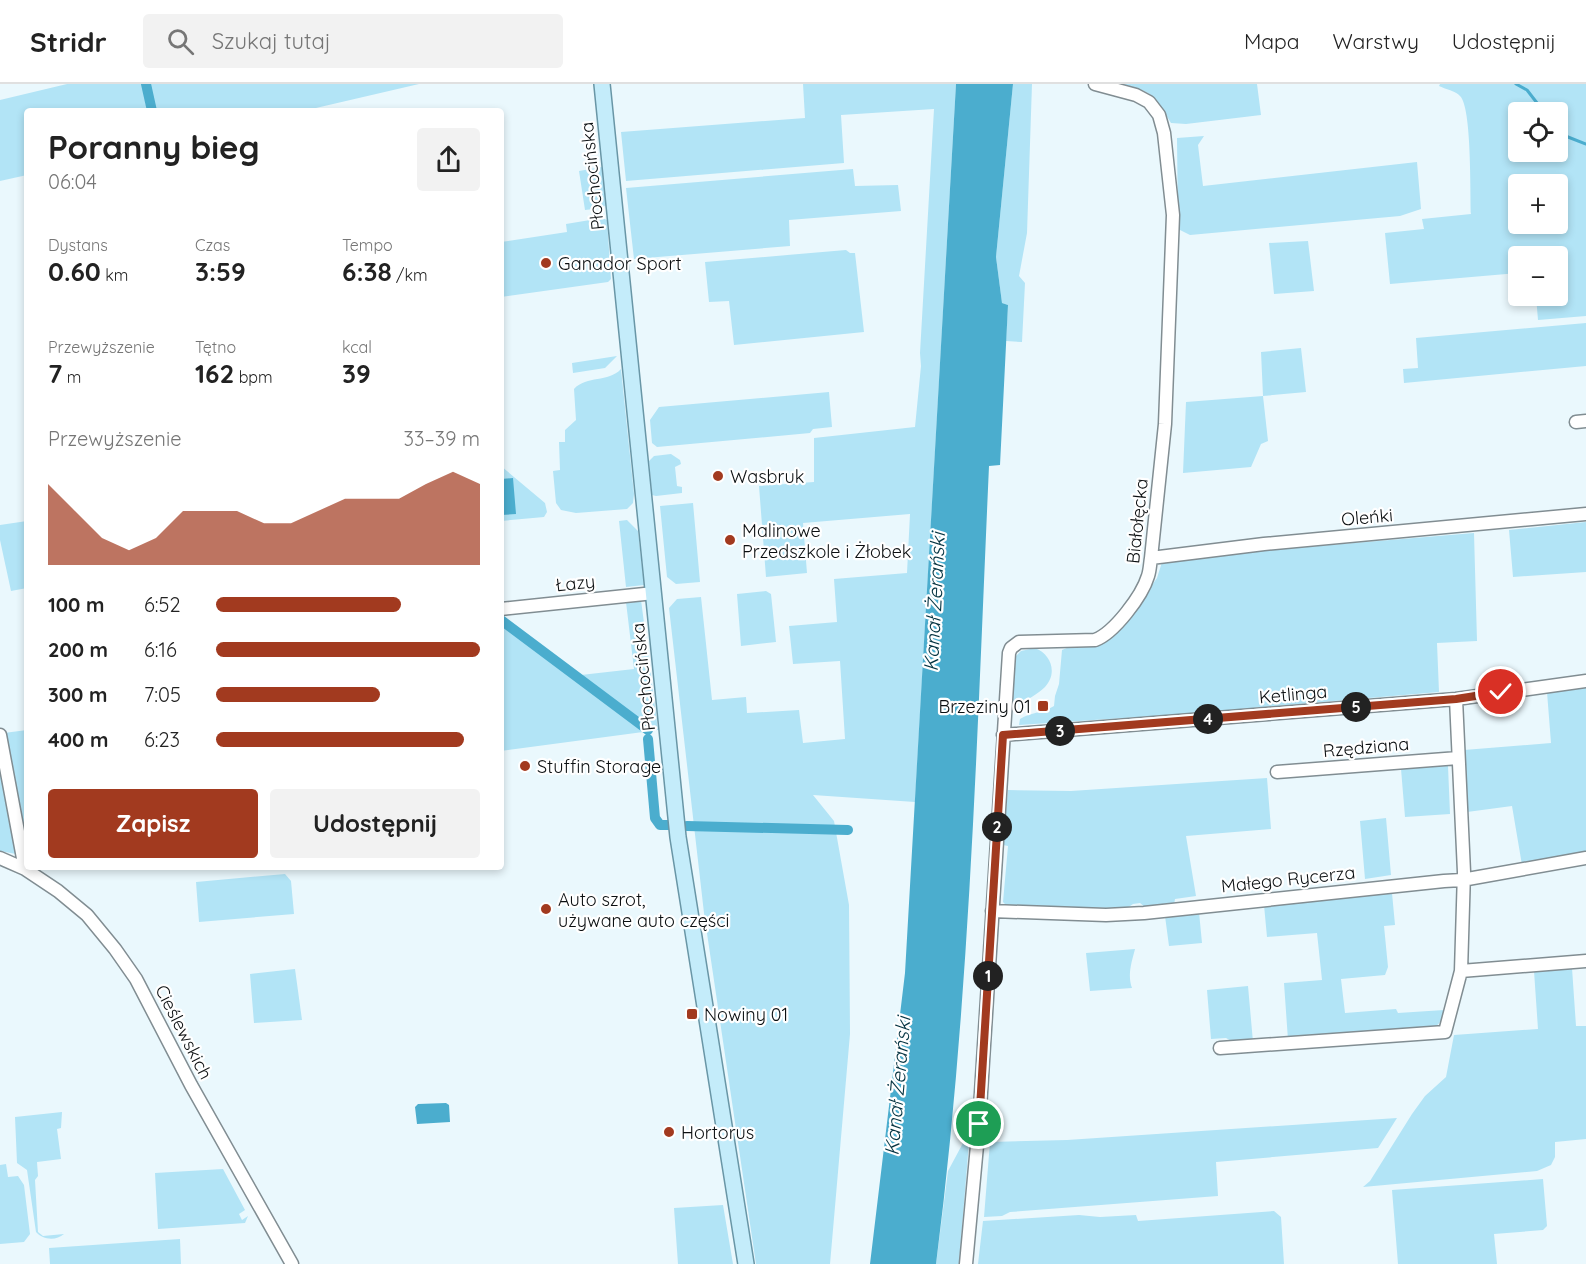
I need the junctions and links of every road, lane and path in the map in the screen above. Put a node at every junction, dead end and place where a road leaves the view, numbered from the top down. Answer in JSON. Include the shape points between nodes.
{"nodes":[{"id":1,"x":602,"y":84,"type":"edge"},
{"id":2,"x":1095,"y":84,"type":"edge"},
{"id":3,"x":1586,"y":514,"type":"edge"},
{"id":4,"x":1151,"y":558,"type":"junction"},
{"id":5,"x":654,"y":593,"type":"junction"},
{"id":6,"x":504,"y":609,"type":"edge"},
{"id":7,"x":1586,"y":681,"type":"edge"},
{"id":8,"x":1456,"y":699,"type":"junction"},
{"id":9,"x":0,"y":735,"type":"edge"},
{"id":10,"x":1003,"y":735,"type":"junction"},
{"id":11,"x":1458,"y":758,"type":"junction"},
{"id":12,"x":1277,"y":772,"type":"dead end"},
{"id":13,"x":24,"y":835,"type":"edge"},
{"id":14,"x":0,"y":858,"type":"edge"},
{"id":15,"x":1586,"y":858,"type":"edge"},
{"id":16,"x":24,"y":868,"type":"edge"},
{"id":17,"x":27,"y":870,"type":"edge"},
{"id":18,"x":1462,"y":880,"type":"junction"},
{"id":19,"x":992,"y":911,"type":"junction"},
{"id":20,"x":1586,"y":961,"type":"edge"},
{"id":21,"x":1461,"y":971,"type":"junction"},
{"id":22,"x":1220,"y":1048,"type":"dead end"},
{"id":23,"x":292,"y":1264,"type":"edge"},
{"id":24,"x":746,"y":1264,"type":"edge"},
{"id":25,"x":966,"y":1264,"type":"edge"}],
"edges":[{"from":1,"to":5,"type":"main road","name":"Płochocińska"},
{"from":2,"to":4,"type":"street","name":"Białołęcka","via":[[1149,102],[1159,115],[1164,133],[1173,215],[1165,424]]},
{"from":3,"to":4,"type":"street","name":"Oleńki"},
{"from":4,"to":10,"type":"street","name":"Białołęcka","via":[[1149,576],[1140,595],[1104,637],[1019,642],[1011,648]]},
{"from":5,"to":6,"type":"street","name":"Łazy"},
{"from":5,"to":24,"type":"main road","name":"Płochocińska","via":[[678,837]]},
{"from":7,"to":8,"type":"street","name":"Ketlinga"},
{"from":8,"to":10,"type":"street","name":"Ketlinga"},
{"from":8,"to":11,"type":"street"},
{"from":9,"to":13,"type":"street"},
{"from":10,"to":19,"type":"street","name":"Białołęcka"},
{"from":11,"to":12,"type":"street","name":"Rzędziana"},
{"from":11,"to":18,"type":"street"},
{"from":14,"to":16,"type":"street","name":"Cieślewskich"},
{"from":15,"to":18,"type":"street","name":"Małego Rycerza"},
{"from":17,"to":23,"type":"street","name":"Cieślewskich","via":[[87,915],[136,979]]},
{"from":18,"to":19,"type":"street","name":"Małego Rycerza","via":[[1115,915]]},
{"from":18,"to":21,"type":"street"},
{"from":19,"to":25,"type":"street","name":"Białołęcka"},
{"from":20,"to":21,"type":"street"},
{"from":21,"to":22,"type":"street","via":[[1445,1032]]}]}
